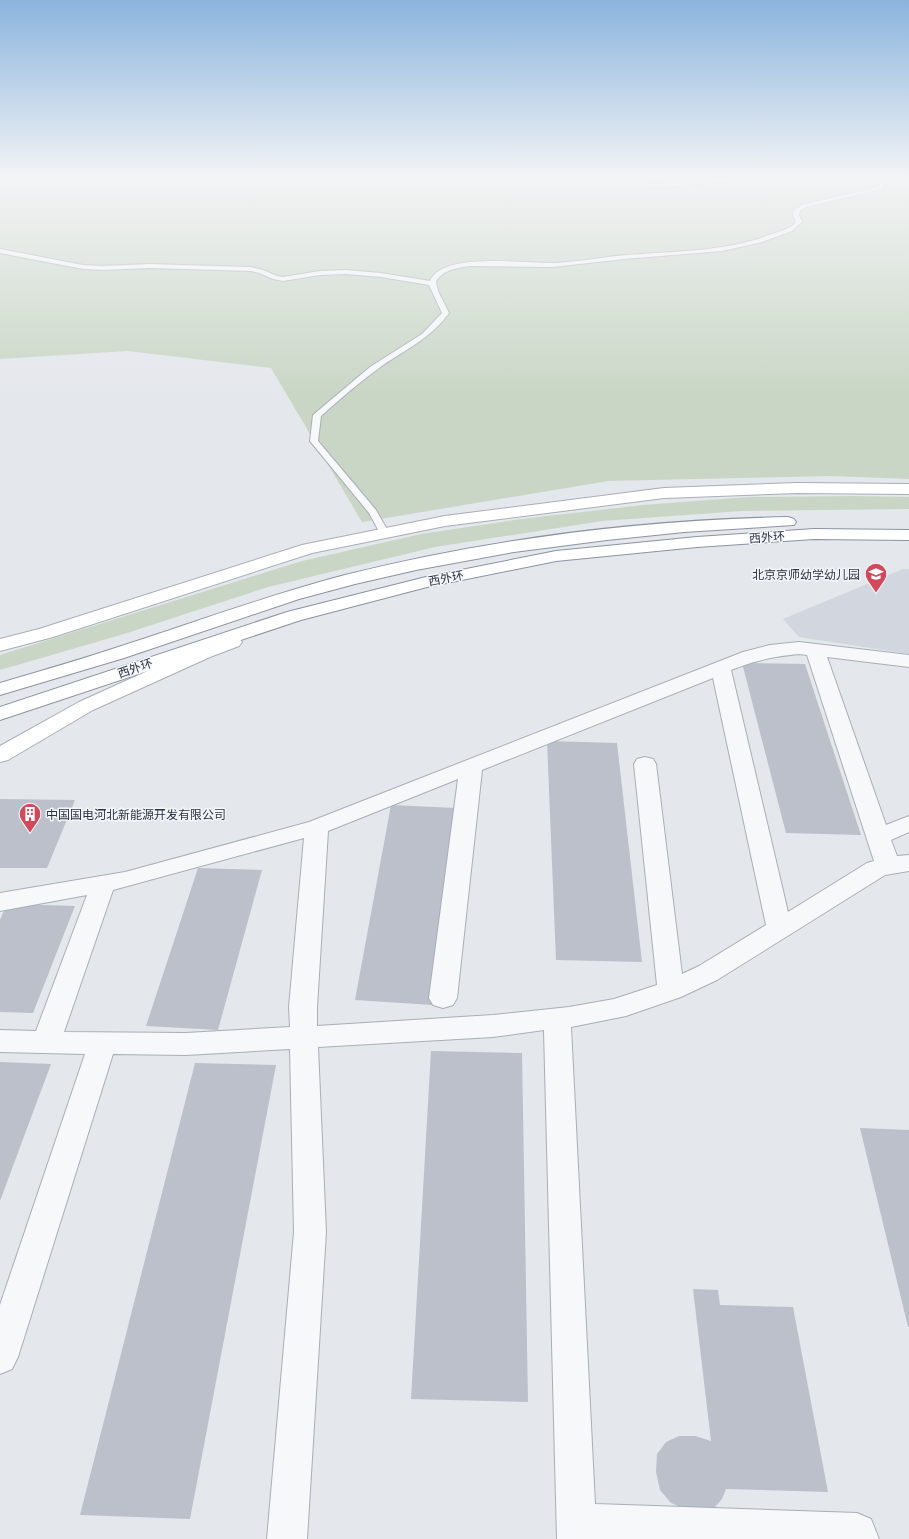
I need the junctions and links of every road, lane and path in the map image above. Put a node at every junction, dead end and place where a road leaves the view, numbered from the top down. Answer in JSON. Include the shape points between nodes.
{"nodes":[{"id":1,"x":0,"y":251,"type":"edge"},
{"id":2,"x":712,"y":251,"type":"edge"},
{"id":3,"x":432,"y":283,"type":"junction"},
{"id":4,"x":909,"y":489,"type":"edge"},
{"id":5,"x":909,"y":521,"type":"edge"},
{"id":6,"x":384,"y":534,"type":"junction"},
{"id":7,"x":909,"y":535,"type":"edge"},
{"id":8,"x":312,"y":611,"type":"junction"},
{"id":9,"x":0,"y":645,"type":"edge"},
{"id":10,"x":816,"y":650,"type":"junction"},
{"id":11,"x":909,"y":661,"type":"edge"},
{"id":12,"x":721,"y":669,"type":"junction"},
{"id":13,"x":0,"y":689,"type":"edge"},
{"id":14,"x":0,"y":714,"type":"edge"},
{"id":15,"x":0,"y":755,"type":"edge"},
{"id":16,"x":645,"y":764,"type":"dead end"},
{"id":17,"x":471,"y":766,"type":"junction"},
{"id":18,"x":909,"y":823,"type":"edge"},
{"id":19,"x":317,"y":827,"type":"junction"},
{"id":20,"x":878,"y":837,"type":"junction"},
{"id":21,"x":898,"y":865,"type":"edge"},
{"id":22,"x":103,"y":884,"type":"junction"},
{"id":23,"x":0,"y":902,"type":"edge"},
{"id":24,"x":780,"y":928,"type":"junction"},
{"id":25,"x":671,"y":990,"type":"junction"},
{"id":26,"x":443,"y":998,"type":"dead end"},
{"id":27,"x":557,"y":1018,"type":"junction"},
{"id":28,"x":304,"y":1036,"type":"junction"},
{"id":29,"x":0,"y":1041,"type":"edge"},
{"id":30,"x":46,"y":1042,"type":"junction"},
{"id":31,"x":102,"y":1044,"type":"junction"},
{"id":32,"x":0,"y":1357,"type":"edge"},
{"id":33,"x":576,"y":1531,"type":"edge"},
{"id":34,"x":287,"y":1539,"type":"edge"},
{"id":35,"x":858,"y":1539,"type":"edge"}],
"edges":[{"from":1,"to":3,"type":"lane","via":[[83,267],[251,269],[283,279],[346,272]]},
{"from":2,"to":3,"type":"lane","via":[[564,264],[465,264],[442,272],[434,277]]},
{"from":3,"to":6,"type":"lane","via":[[437,297],[445,307],[446,313],[440,321],[426,336],[382,362],[351,385],[317,416],[314,440],[372,512]]},
{"from":4,"to":6,"type":"main road","via":[[797,488],[664,493],[445,521]]},
{"from":5,"to":13,"type":"main road","name":"西外环","via":[[741,523],[638,531],[508,547],[403,567],[318,588]]},
{"from":6,"to":9,"type":"main road","via":[[308,549],[46,633]]},
{"from":7,"to":8,"type":"main road","name":"西外环","via":[[814,534],[556,556],[426,582]]},
{"from":8,"to":14,"type":"main road","name":"西外环"},
{"from":8,"to":15,"type":"main road","via":[[203,653],[86,706]]},
{"from":10,"to":11,"type":"street"},
{"from":10,"to":12,"type":"street","via":[[799,648],[770,651],[750,656]]},
{"from":10,"to":20,"type":"street"},
{"from":12,"to":17,"type":"street"},
{"from":12,"to":24,"type":"street"},
{"from":16,"to":25,"type":"street"},
{"from":17,"to":19,"type":"street"},
{"from":17,"to":26,"type":"street"},
{"from":18,"to":20,"type":"street"},
{"from":19,"to":22,"type":"street"},
{"from":19,"to":28,"type":"street","via":[[303,1007]]},
{"from":20,"to":21,"type":"street"},
{"from":21,"to":24,"type":"street","via":[[876,869]]},
{"from":22,"to":23,"type":"street"},
{"from":22,"to":30,"type":"street"},
{"from":24,"to":25,"type":"street","via":[[708,973]]},
{"from":25,"to":27,"type":"street","via":[[616,1009]]},
{"from":27,"to":28,"type":"street","via":[[493,1026]]},
{"from":27,"to":33,"type":"street"},
{"from":28,"to":31,"type":"street","via":[[186,1044]]},
{"from":28,"to":34,"type":"street","via":[[310,1232]]},
{"from":29,"to":30,"type":"street"},
{"from":30,"to":31,"type":"street"},
{"from":31,"to":32,"type":"street"},
{"from":33,"to":35,"type":"street","via":[[857,1533]]}]}
